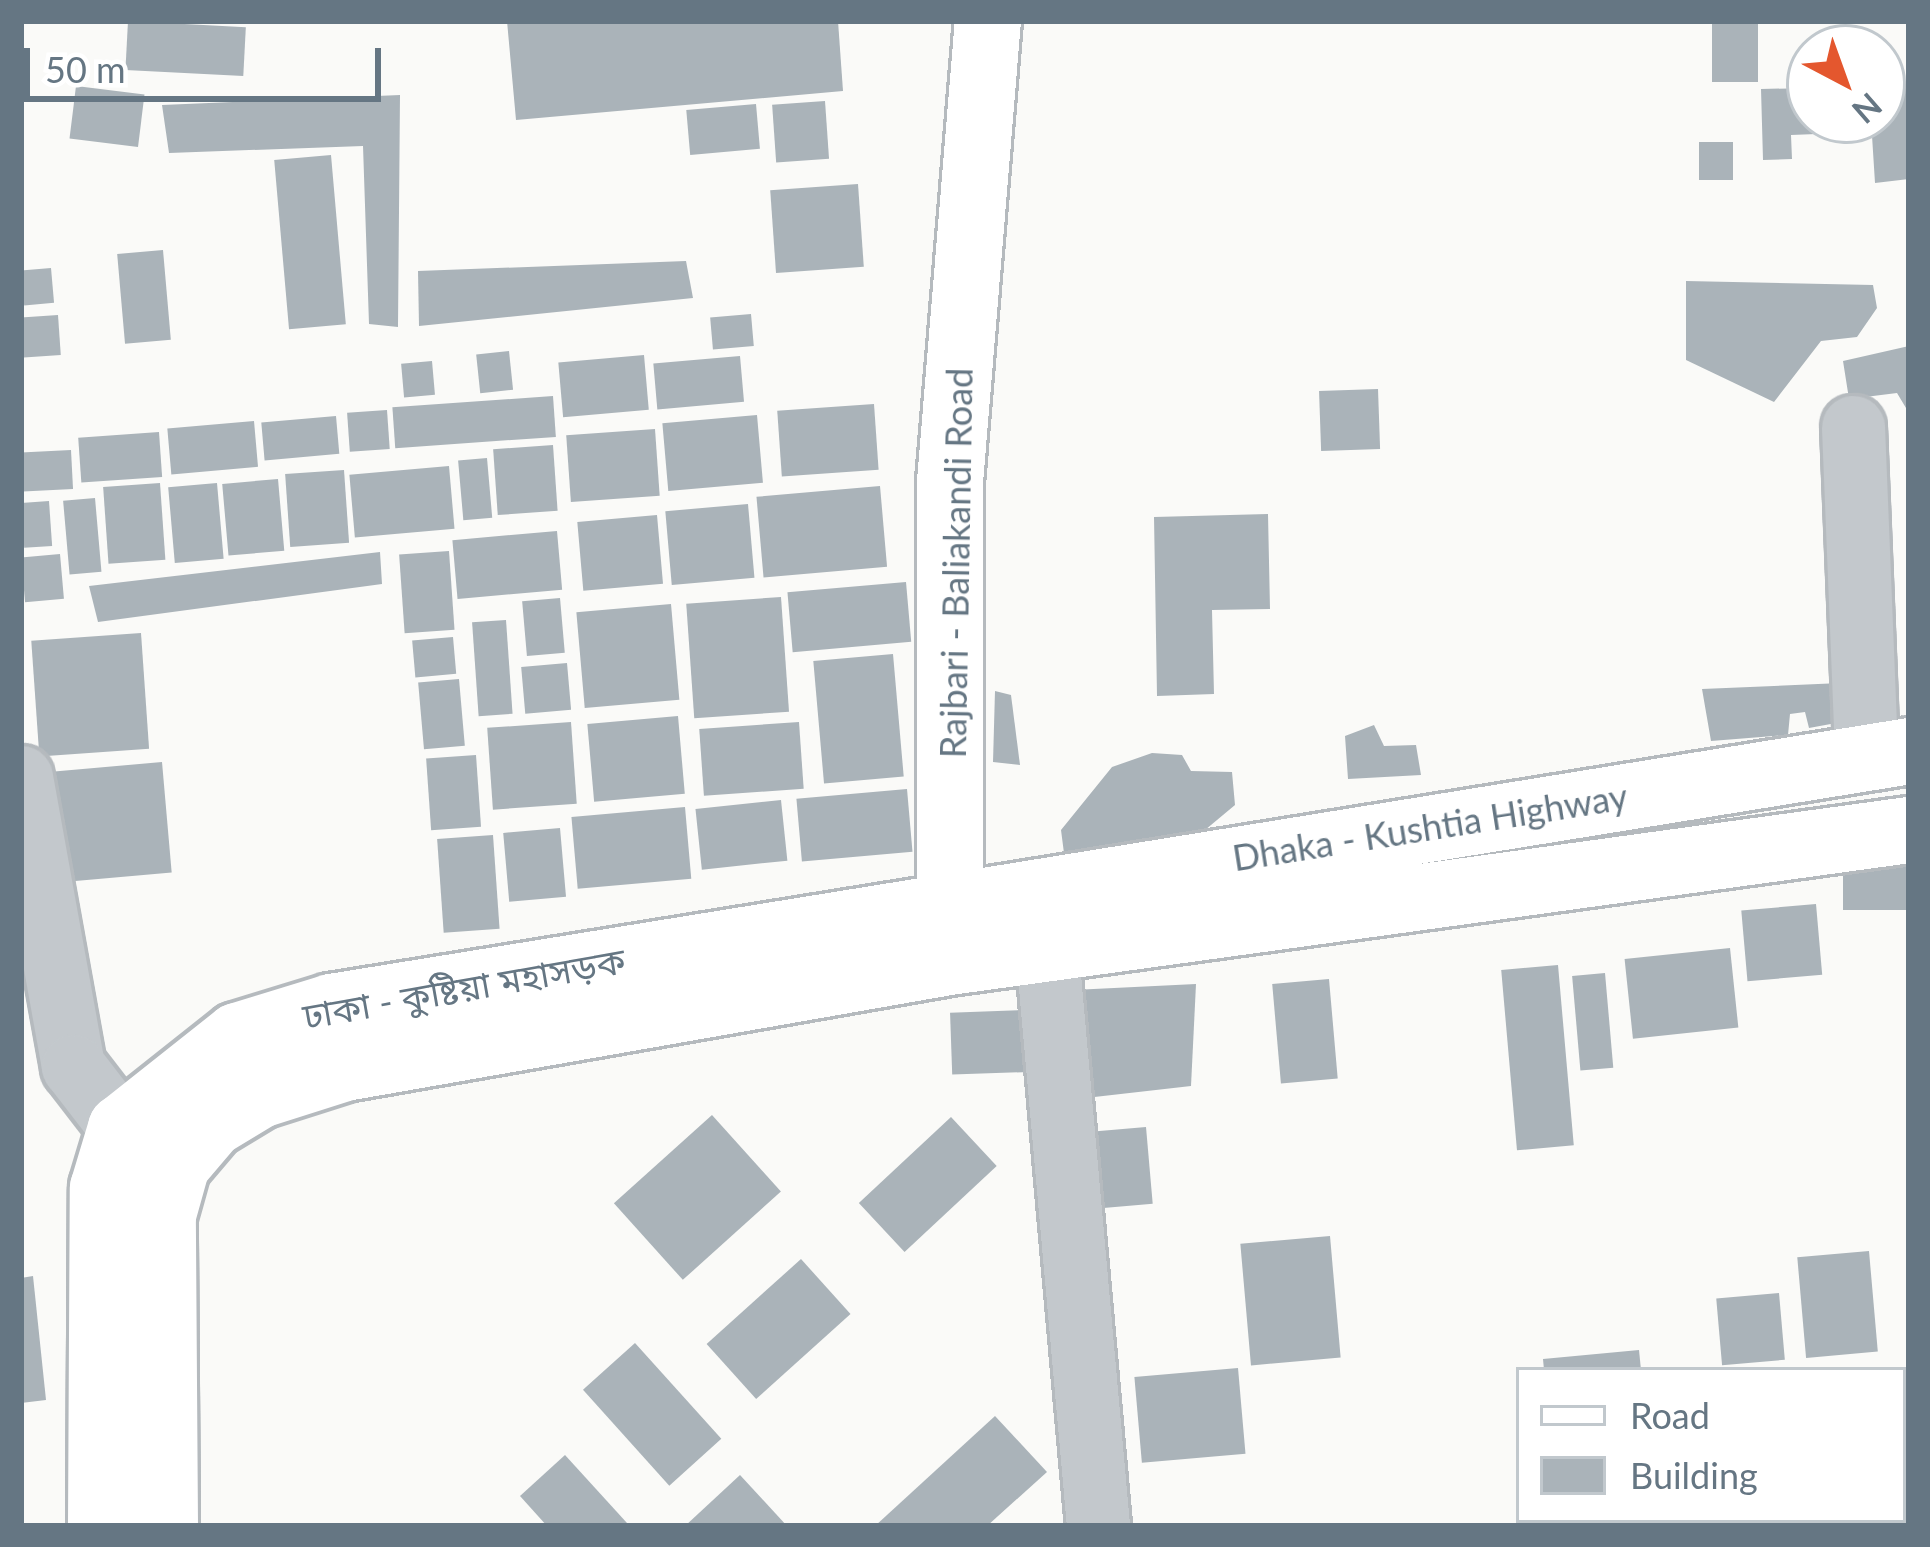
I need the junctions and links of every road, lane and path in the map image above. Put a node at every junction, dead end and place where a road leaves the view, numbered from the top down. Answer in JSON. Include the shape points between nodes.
{"nodes":[{"id":1,"x":988,"y":21,"type":"edge"},
{"id":2,"x":1853,"y":427,"type":"dead end"},
{"id":3,"x":1887,"y":754,"type":"edge"},
{"id":4,"x":21,"y":777,"type":"edge"},
{"id":5,"x":1909,"y":830,"type":"edge"},
{"id":6,"x":950,"y":933,"type":"junction"},
{"id":7,"x":1047,"y":953,"type":"junction"},
{"id":8,"x":47,"y":1061,"type":"edge"},
{"id":9,"x":121,"y":1129,"type":"junction"},
{"id":10,"x":101,"y":1526,"type":"edge"},
{"id":11,"x":165,"y":1526,"type":"edge"},
{"id":12,"x":1099,"y":1526,"type":"edge"}],
"edges":[{"from":1,"to":6,"type":"main road","name":"Rajbari - Baliakandi Road","via":[[950,482]]},
{"from":2,"to":3,"type":"street"},
{"from":3,"to":6,"type":"main road","name":"Dhaka - Kushtia Highway"},
{"from":4,"to":8,"type":"street"},
{"from":5,"to":7,"type":"main road","name":"Dhaka - Kushtia Highway"},
{"from":6,"to":7,"type":"main road","name":"Dhaka - Kushtia Highway"},
{"from":6,"to":9,"type":"main road","name":"ঢাকা - কুষ্টিয়া মহাসড়ক","via":[[331,1007],[237,1036]]},
{"from":6,"to":11,"type":"main road","name":"ঢাকা - কুষ্টিয়া মহাসড়ক","via":[[345,1068],[212,1124],[176,1166],[163,1215]]},
{"from":7,"to":12,"type":"street"},
{"from":8,"to":9,"type":"street"},
{"from":9,"to":10,"type":"main road","via":[[95,1266]]}]}
